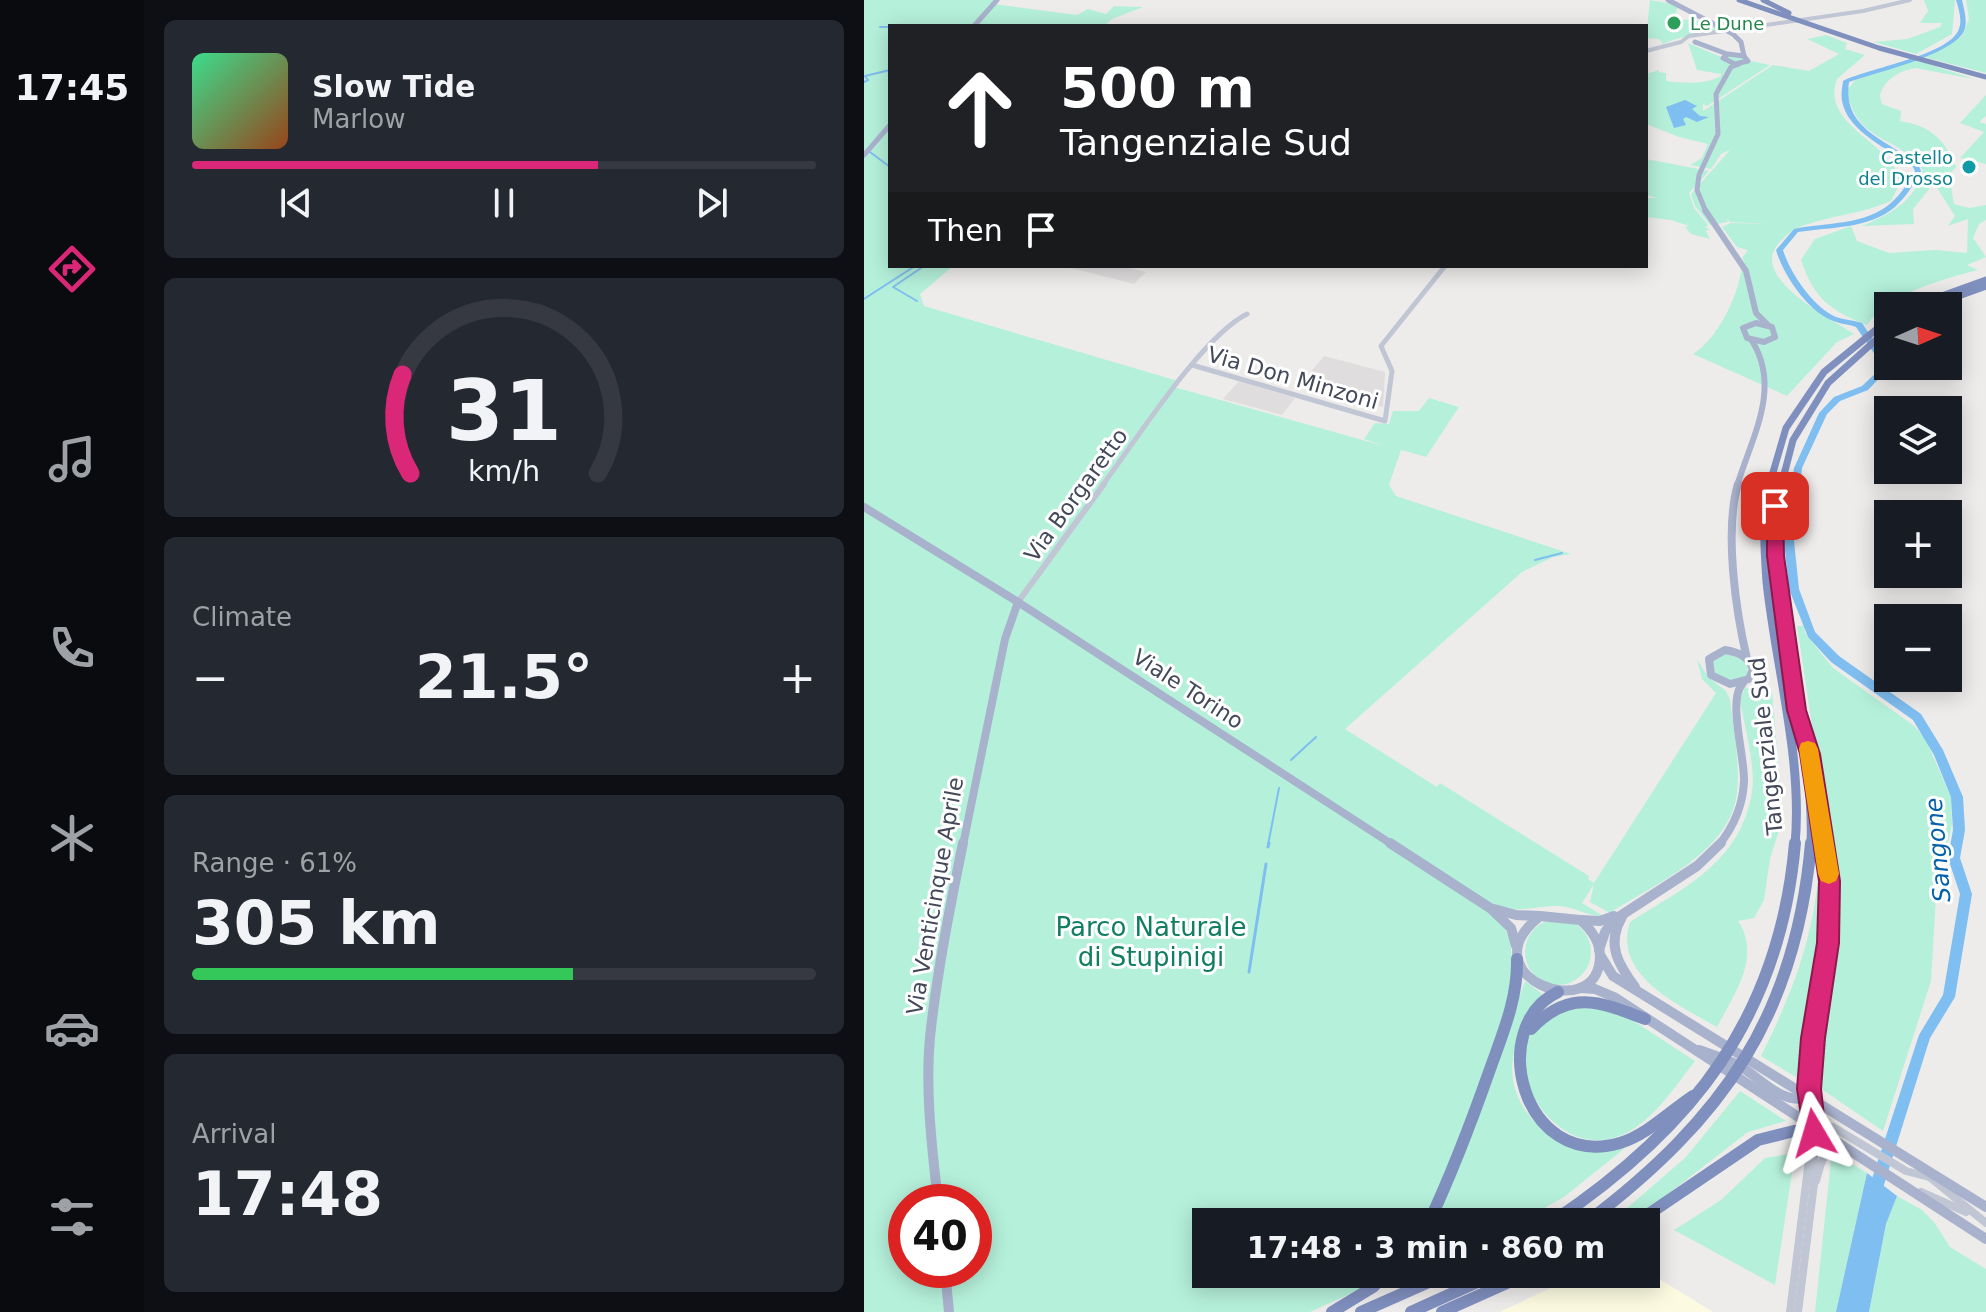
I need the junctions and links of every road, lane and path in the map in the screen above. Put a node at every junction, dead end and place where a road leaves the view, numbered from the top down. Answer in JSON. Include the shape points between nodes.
{"nodes":[{"id":1,"x":1668,"y":0,"type":"edge"},
{"id":2,"x":1739,"y":0,"type":"edge"},
{"id":3,"x":1763,"y":0,"type":"edge"},
{"id":4,"x":1910,"y":0,"type":"edge"},
{"id":5,"x":995,"y":2,"type":"edge"},
{"id":6,"x":976,"y":24,"type":"edge"},
{"id":7,"x":1696,"y":40,"type":"junction"},
{"id":8,"x":1742,"y":46,"type":"junction"},
{"id":9,"x":1880,"y":47,"type":"junction"},
{"id":10,"x":1648,"y":50,"type":"edge"},
{"id":11,"x":1744,"y":56,"type":"junction"},
{"id":12,"x":1729,"y":59,"type":"junction"},
{"id":13,"x":1986,"y":76,"type":"edge"},
{"id":14,"x":888,"y":127,"type":"edge"},
{"id":15,"x":864,"y":155,"type":"edge"},
{"id":16,"x":1443,"y":268,"type":"edge"},
{"id":17,"x":1985,"y":282,"type":"edge"},
{"id":18,"x":1955,"y":292,"type":"edge"},
{"id":19,"x":1962,"y":292,"type":"edge"},
{"id":20,"x":1756,"y":313,"type":"junction"},
{"id":21,"x":1237,"y":317,"type":"dead end"},
{"id":22,"x":1749,"y":324,"type":"junction"},
{"id":23,"x":1768,"y":325,"type":"junction"},
{"id":24,"x":1874,"y":335,"type":"edge"},
{"id":25,"x":1752,"y":341,"type":"junction"},
{"id":26,"x":1767,"y":342,"type":"junction"},
{"id":27,"x":1761,"y":351,"type":"junction"},
{"id":28,"x":1851,"y":351,"type":"junction"},
{"id":29,"x":1192,"y":365,"type":"junction"},
{"id":30,"x":864,"y":507,"type":"edge"},
{"id":31,"x":1018,"y":602,"type":"junction"},
{"id":32,"x":1742,"y":638,"type":"junction"},
{"id":33,"x":1725,"y":650,"type":"junction"},
{"id":34,"x":1747,"y":659,"type":"junction"},
{"id":35,"x":1722,"y":683,"type":"junction"},
{"id":36,"x":1743,"y":683,"type":"junction"},
{"id":37,"x":1735,"y":700,"type":"junction"},
{"id":38,"x":1797,"y":710,"type":"junction"},
{"id":39,"x":1646,"y":898,"type":"junction"},
{"id":40,"x":1490,"y":908,"type":"junction"},
{"id":41,"x":1628,"y":911,"type":"junction"},
{"id":42,"x":1542,"y":914,"type":"junction"},
{"id":43,"x":1577,"y":919,"type":"junction"},
{"id":44,"x":1600,"y":952,"type":"junction"},
{"id":45,"x":1517,"y":953,"type":"junction"},
{"id":46,"x":1580,"y":988,"type":"junction"},
{"id":47,"x":1558,"y":992,"type":"junction"},
{"id":48,"x":1641,"y":994,"type":"junction"},
{"id":49,"x":1645,"y":1019,"type":"junction"},
{"id":50,"x":1524,"y":1038,"type":"junction"},
{"id":51,"x":1751,"y":1074,"type":"junction"},
{"id":52,"x":1699,"y":1092,"type":"junction"},
{"id":53,"x":1808,"y":1098,"type":"junction"},
{"id":54,"x":1812,"y":1136,"type":"junction"},
{"id":55,"x":1832,"y":1138,"type":"joint"},
{"id":56,"x":1852,"y":1150,"type":"junction"},
{"id":57,"x":1879,"y":1155,"type":"junction"},
{"id":58,"x":1907,"y":1172,"type":"junction"},
{"id":59,"x":936,"y":1184,"type":"edge"},
{"id":60,"x":1814,"y":1184,"type":"junction"},
{"id":61,"x":1986,"y":1207,"type":"edge"},
{"id":62,"x":1436,"y":1208,"type":"edge"},
{"id":63,"x":1571,"y":1208,"type":"edge"},
{"id":64,"x":1605,"y":1208,"type":"edge"},
{"id":65,"x":1658,"y":1208,"type":"edge"},
{"id":66,"x":1973,"y":1215,"type":"junction"},
{"id":67,"x":1986,"y":1223,"type":"edge"},
{"id":68,"x":1986,"y":1239,"type":"edge"},
{"id":69,"x":947,"y":1288,"type":"edge"},
{"id":70,"x":1371,"y":1288,"type":"edge"},
{"id":71,"x":1415,"y":1288,"type":"edge"},
{"id":72,"x":1464,"y":1288,"type":"edge"},
{"id":73,"x":1496,"y":1288,"type":"edge"},
{"id":74,"x":949,"y":1312,"type":"edge"},
{"id":75,"x":1332,"y":1312,"type":"edge"},
{"id":76,"x":1361,"y":1312,"type":"edge"},
{"id":77,"x":1411,"y":1312,"type":"edge"},
{"id":78,"x":1442,"y":1312,"type":"edge"},
{"id":79,"x":1790,"y":1312,"type":"edge"},
{"id":80,"x":1798,"y":1312,"type":"edge"}],
"edges":[{"from":1,"to":8,"type":"main road","via":[[1728,30]]},
{"from":2,"to":9,"type":"highway"},
{"from":3,"to":9,"type":"highway"},
{"from":4,"to":7,"type":"street"},
{"from":5,"to":6,"type":"main road"},
{"from":7,"to":10,"type":"street"},
{"from":7,"to":12,"type":"main road"},
{"from":8,"to":11,"type":"main road"},
{"from":8,"to":12,"type":"main road"},
{"from":9,"to":13,"type":"highway"},
{"from":11,"to":12,"type":"main road"},
{"from":11,"to":12,"type":"main road","via":[[1748,61],[1739,64]]},
{"from":12,"to":20,"type":"main road","via":[[1715,97],[1718,134],[1697,190],[1746,271]]},
{"from":14,"to":15,"type":"main road"},
{"from":16,"to":29,"type":"street","name":"Via Don Minzoni","via":[[1381,346],[1392,371],[1385,421]]},
{"from":17,"to":18,"type":"highway"},
{"from":17,"to":19,"type":"highway"},
{"from":20,"to":22,"type":"main road"},
{"from":20,"to":23,"type":"main road"},
{"from":21,"to":29,"type":"street","name":"Via Borgaretto"},
{"from":22,"to":23,"type":"main road"},
{"from":22,"to":25,"type":"main road","via":[[1742,331]]},
{"from":23,"to":26,"type":"main road","via":[[1776,335]]},
{"from":24,"to":28,"type":"highway","name":"Tangenziale Sud"},
{"from":25,"to":26,"type":"main road"},
{"from":25,"to":27,"type":"main road"},
{"from":26,"to":27,"type":"main road"},
{"from":27,"to":32,"type":"main road","via":[[1766,395],[1733,507]]},
{"from":28,"to":38,"type":"highway","name":"Tangenziale Sud","via":[[1802,418],[1777,492],[1775,556]]},
{"from":28,"to":52,"type":"highway","name":"Tangenziale Sud","via":[[1817,379],[1789,420],[1766,492],[1763,552],[1794,789],[1795,862],[1786,918],[1762,988]]},
{"from":29,"to":31,"type":"street","name":"Via Borgaretto"},
{"from":30,"to":31,"type":"main road","name":"Viale Torino"},
{"from":31,"to":40,"type":"main road","name":"Viale Torino"},
{"from":31,"to":59,"type":"main road","name":"Via Venticinque Aprile","via":[[1005,639],[950,908],[930,1039]]},
{"from":32,"to":33,"type":"main road"},
{"from":32,"to":34,"type":"main road"},
{"from":33,"to":34,"type":"main road"},
{"from":33,"to":35,"type":"main road","via":[[1711,655],[1708,664],[1711,675]]},
{"from":34,"to":36,"type":"main road","via":[[1752,675]]},
{"from":35,"to":36,"type":"main road"},
{"from":35,"to":37,"type":"main road"},
{"from":36,"to":37,"type":"main road"},
{"from":37,"to":39,"type":"main road","via":[[1744,781],[1737,819],[1712,855]]},
{"from":38,"to":53,"type":"highway","via":[[1810,754],[1829,881],[1828,943]]},
{"from":38,"to":64,"type":"highway","name":"Tangenziale Sud","via":[[1809,800],[1810,866],[1797,936],[1772,1008],[1713,1105],[1646,1176]]},
{"from":39,"to":41,"type":"main road"},
{"from":39,"to":43,"type":"main road","via":[[1606,920]]},
{"from":40,"to":42,"type":"main road","name":"Viale Torino"},
{"from":40,"to":45,"type":"main road","name":"Viale Torino","via":[[1511,928]]},
{"from":41,"to":44,"type":"main road","via":[[1608,927]]},
{"from":41,"to":48,"type":"main road","via":[[1615,928],[1614,953]]},
{"from":42,"to":43,"type":"main road"},
{"from":42,"to":45,"type":"main road","via":[[1527,924]]},
{"from":43,"to":44,"type":"main road","via":[[1595,937]]},
{"from":44,"to":46,"type":"main road","via":[[1594,975]]},
{"from":44,"to":48,"type":"main road","via":[[1609,972]]},
{"from":45,"to":47,"type":"main road","via":[[1533,982]]},
{"from":45,"to":62,"type":"highway","via":[[1518,986],[1504,1030]]},
{"from":46,"to":47,"type":"main road"},
{"from":46,"to":49,"type":"main road","via":[[1614,997]]},
{"from":47,"to":50,"type":"highway","via":[[1541,1005]]},
{"from":48,"to":51,"type":"main road","via":[[1712,1037]]},
{"from":49,"to":50,"type":"highway","via":[[1608,1004],[1577,1001],[1548,1011]]},
{"from":49,"to":51,"type":"main road","via":[[1686,1046]]},
{"from":50,"to":52,"type":"highway","via":[[1518,1064],[1524,1096],[1546,1126],[1574,1142],[1619,1143]]},
{"from":51,"to":53,"type":"main road","via":[[1791,1099]]},
{"from":51,"to":54,"type":"main road"},
{"from":52,"to":63,"type":"highway","name":"Tangenziale Sud","via":[[1642,1154]]},
{"from":53,"to":54,"type":"street"},
{"from":53,"to":57,"type":"main road"},
{"from":54,"to":55,"type":"highway"},
{"from":54,"to":57,"type":"street","via":[[1833,1127]]},
{"from":54,"to":60,"type":"street","via":[[1817,1152]]},
{"from":54,"to":65,"type":"highway","via":[[1794,1131],[1758,1140]]},
{"from":54,"to":79,"type":"street"},
{"from":55,"to":56,"type":"main road"},
{"from":56,"to":57,"type":"main road"},
{"from":56,"to":60,"type":"street","via":[[1826,1149]]},
{"from":57,"to":58,"type":"main road"},
{"from":57,"to":58,"type":"main road"},
{"from":58,"to":61,"type":"main road"},
{"from":58,"to":66,"type":"street"},
{"from":58,"to":66,"type":"street","via":[[1929,1177]]},
{"from":58,"to":68,"type":"main road"},
{"from":60,"to":80,"type":"street"},
{"from":66,"to":67,"type":"street"},
{"from":69,"to":74,"type":"main road"},
{"from":70,"to":75,"type":"highway"},
{"from":71,"to":76,"type":"highway"},
{"from":72,"to":77,"type":"highway"},
{"from":73,"to":78,"type":"highway"}]}
